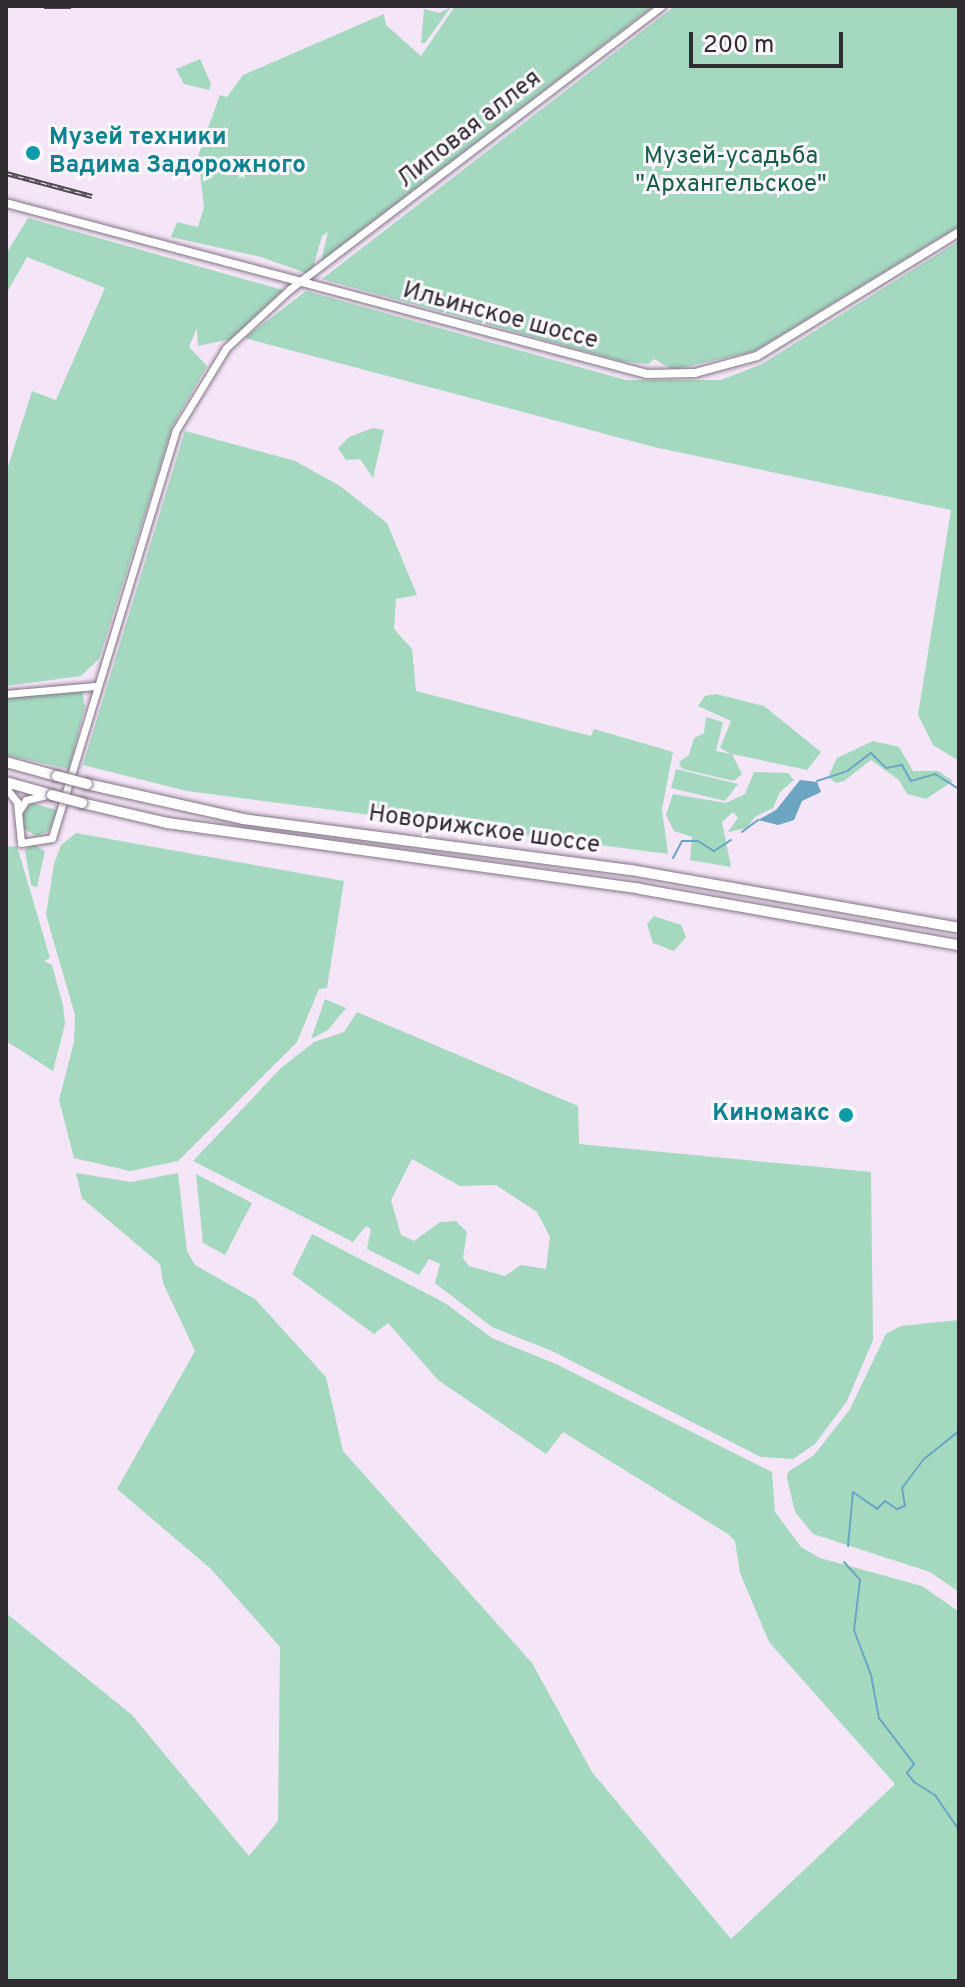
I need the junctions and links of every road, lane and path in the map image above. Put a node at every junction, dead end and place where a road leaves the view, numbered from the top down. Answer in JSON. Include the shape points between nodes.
{"nodes":[{"id":1,"x":662,"y":6,"type":"edge"},
{"id":2,"x":6,"y":203,"type":"edge"},
{"id":3,"x":959,"y":232,"type":"edge"},
{"id":4,"x":300,"y":283,"type":"junction"},
{"id":5,"x":95,"y":686,"type":"junction"},
{"id":6,"x":6,"y":694,"type":"edge"},
{"id":7,"x":6,"y":762,"type":"edge"},
{"id":8,"x":6,"y":785,"type":"edge"},
{"id":9,"x":52,"y":795,"type":"junction"},
{"id":10,"x":18,"y":813,"type":"junction"},
{"id":11,"x":959,"y":928,"type":"edge"},
{"id":12,"x":959,"y":945,"type":"edge"}],
"edges":[{"from":1,"to":4,"type":"street","name":"Липовая аллея"},
{"from":2,"to":4,"type":"main road","name":"Ильинское шоссе"},
{"from":3,"to":4,"type":"main road","name":"Ильинское шоссе","via":[[757,356],[695,373],[618,369]]},
{"from":4,"to":5,"type":"street","name":"Липовая аллея","via":[[237,335],[183,414]]},
{"from":5,"to":6,"type":"street"},
{"from":5,"to":10,"type":"street","name":"Липовая аллея","via":[[55,835],[21,843]]},
{"from":7,"to":11,"type":"highway","name":"Новорижское шоссе","bridge":true,"via":[[243,819],[631,870]]},
{"from":8,"to":9,"type":"highway","name":"Новорижское шоссе"},
{"from":8,"to":10,"type":"street"},
{"from":9,"to":10,"type":"street","via":[[31,798]]},
{"from":9,"to":12,"type":"highway","name":"Новорижское шоссе","bridge":true,"via":[[167,823],[640,889]]}]}
